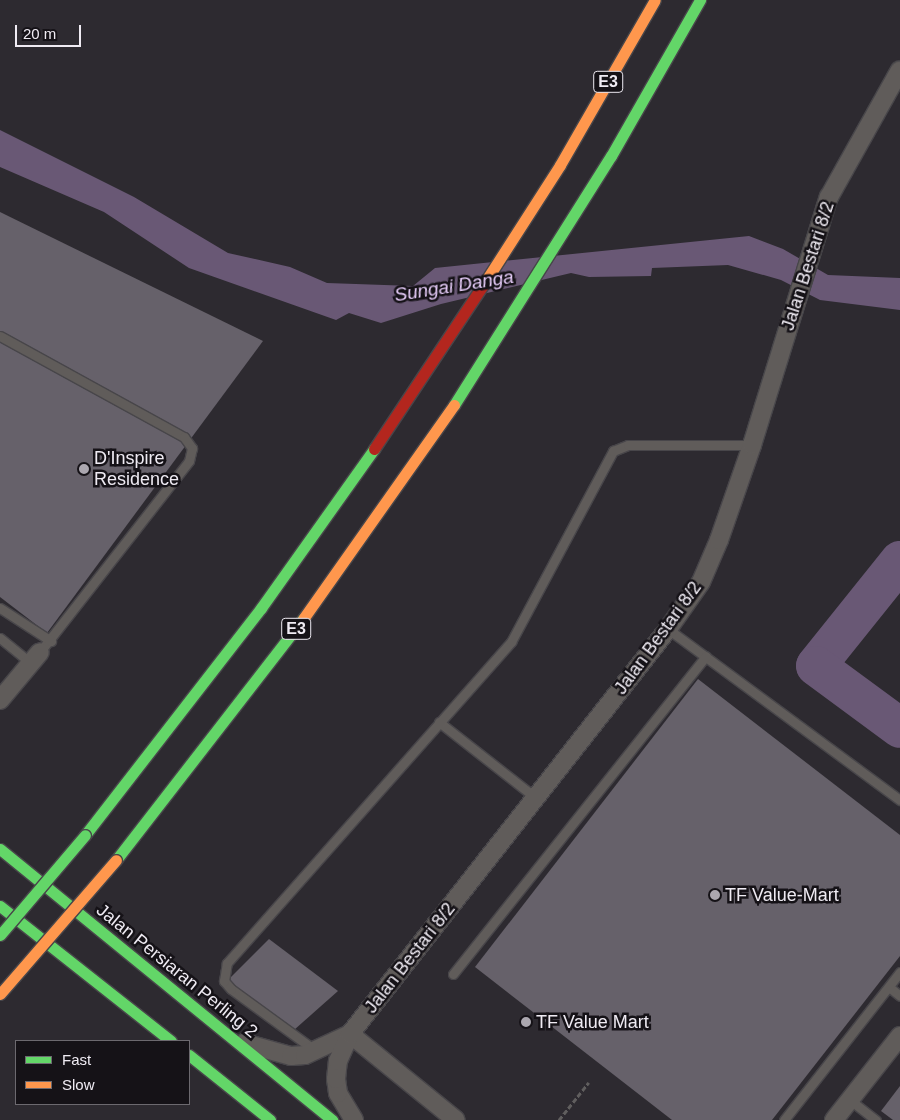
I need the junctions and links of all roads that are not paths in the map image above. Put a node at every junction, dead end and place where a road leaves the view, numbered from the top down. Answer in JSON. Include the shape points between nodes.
{"nodes":[{"id":1,"x":655,"y":0,"type":"edge"},
{"id":2,"x":700,"y":0,"type":"edge"},
{"id":3,"x":900,"y":70,"type":"edge"},
{"id":4,"x":0,"y":336,"type":"edge"},
{"id":5,"x":752,"y":445,"type":"junction"},
{"id":6,"x":0,"y":608,"type":"edge"},
{"id":7,"x":668,"y":628,"type":"junction"},
{"id":8,"x":0,"y":638,"type":"edge"},
{"id":9,"x":40,"y":652,"type":"junction"},
{"id":10,"x":706,"y":656,"type":"junction"},
{"id":11,"x":0,"y":700,"type":"edge"},
{"id":12,"x":438,"y":722,"type":"junction"},
{"id":13,"x":536,"y":798,"type":"junction"},
{"id":14,"x":900,"y":800,"type":"edge"},
{"id":15,"x":0,"y":849,"type":"edge"},
{"id":16,"x":0,"y":906,"type":"edge"},
{"id":17,"x":0,"y":935,"type":"edge"},
{"id":18,"x":900,"y":972,"type":"edge"},
{"id":19,"x":453,"y":974,"type":"dead end"},
{"id":20,"x":889,"y":987,"type":"junction"},
{"id":21,"x":0,"y":994,"type":"edge"},
{"id":22,"x":900,"y":996,"type":"edge"},
{"id":23,"x":350,"y":1034,"type":"junction"},
{"id":24,"x":900,"y":1036,"type":"edge"},
{"id":25,"x":170,"y":1040,"type":"edge"},
{"id":26,"x":234,"y":1040,"type":"junction"},
{"id":27,"x":317,"y":1052,"type":"junction"},
{"id":28,"x":190,"y":1056,"type":"edge"},
{"id":29,"x":850,"y":1100,"type":"junction"},
{"id":30,"x":270,"y":1120,"type":"edge"},
{"id":31,"x":332,"y":1120,"type":"edge"},
{"id":32,"x":354,"y":1120,"type":"edge"},
{"id":33,"x":456,"y":1120,"type":"edge"},
{"id":34,"x":784,"y":1120,"type":"edge"},
{"id":35,"x":834,"y":1120,"type":"edge"},
{"id":36,"x":876,"y":1120,"type":"edge"}],
"edges":[{"from":1,"to":17,"type":"main road","number":"E3","bridge":true,"via":[[560,165],[409,400],[261,608],[85,835]]},
{"from":2,"to":21,"type":"main road","number":"E3","bridge":true,"via":[[612,156],[465,390],[298,626],[116,860]]},
{"from":3,"to":5,"type":"street","name":"Jalan Bestari 8/2","via":[[829,197]]},
{"from":4,"to":9,"type":"lane","via":[[184,437],[192,448],[189,462]]},
{"from":5,"to":7,"type":"street","name":"Jalan Bestari 8/2","via":[[701,582]]},
{"from":5,"to":12,"type":"lane","via":[[628,445],[613,451],[511,642]]},
{"from":6,"to":9,"type":"lane"},
{"from":7,"to":10,"type":"lane"},
{"from":7,"to":13,"type":"street","name":"Jalan Bestari 8/2"},
{"from":8,"to":9,"type":"lane"},
{"from":9,"to":11,"type":"street"},
{"from":10,"to":14,"type":"lane"},
{"from":10,"to":19,"type":"lane"},
{"from":12,"to":13,"type":"lane"},
{"from":12,"to":27,"type":"lane","via":[[227,963],[224,981],[231,989]]},
{"from":13,"to":23,"type":"street","name":"Jalan Bestari 8/2"},
{"from":15,"to":26,"type":"main road","name":"Jalan Persiaran Perling 2"},
{"from":16,"to":25,"type":"main road"},
{"from":18,"to":20,"type":"lane"},
{"from":20,"to":22,"type":"lane"},
{"from":20,"to":34,"type":"lane"},
{"from":23,"to":27,"type":"street","name":"Jalan Bestari 8/2"},
{"from":23,"to":32,"type":"street","name":"Jalan Bestari 8/2","via":[[338,1061],[336,1078],[338,1093]]},
{"from":23,"to":33,"type":"street"},
{"from":24,"to":29,"type":"street"},
{"from":26,"to":27,"type":"street","name":"Jalan Bestari 8/2","via":[[291,1056]]},
{"from":26,"to":31,"type":"main road","name":"Jalan Persiaran Perling 2"},
{"from":28,"to":30,"type":"main road"},
{"from":29,"to":35,"type":"street"},
{"from":29,"to":36,"type":"lane"}]}
